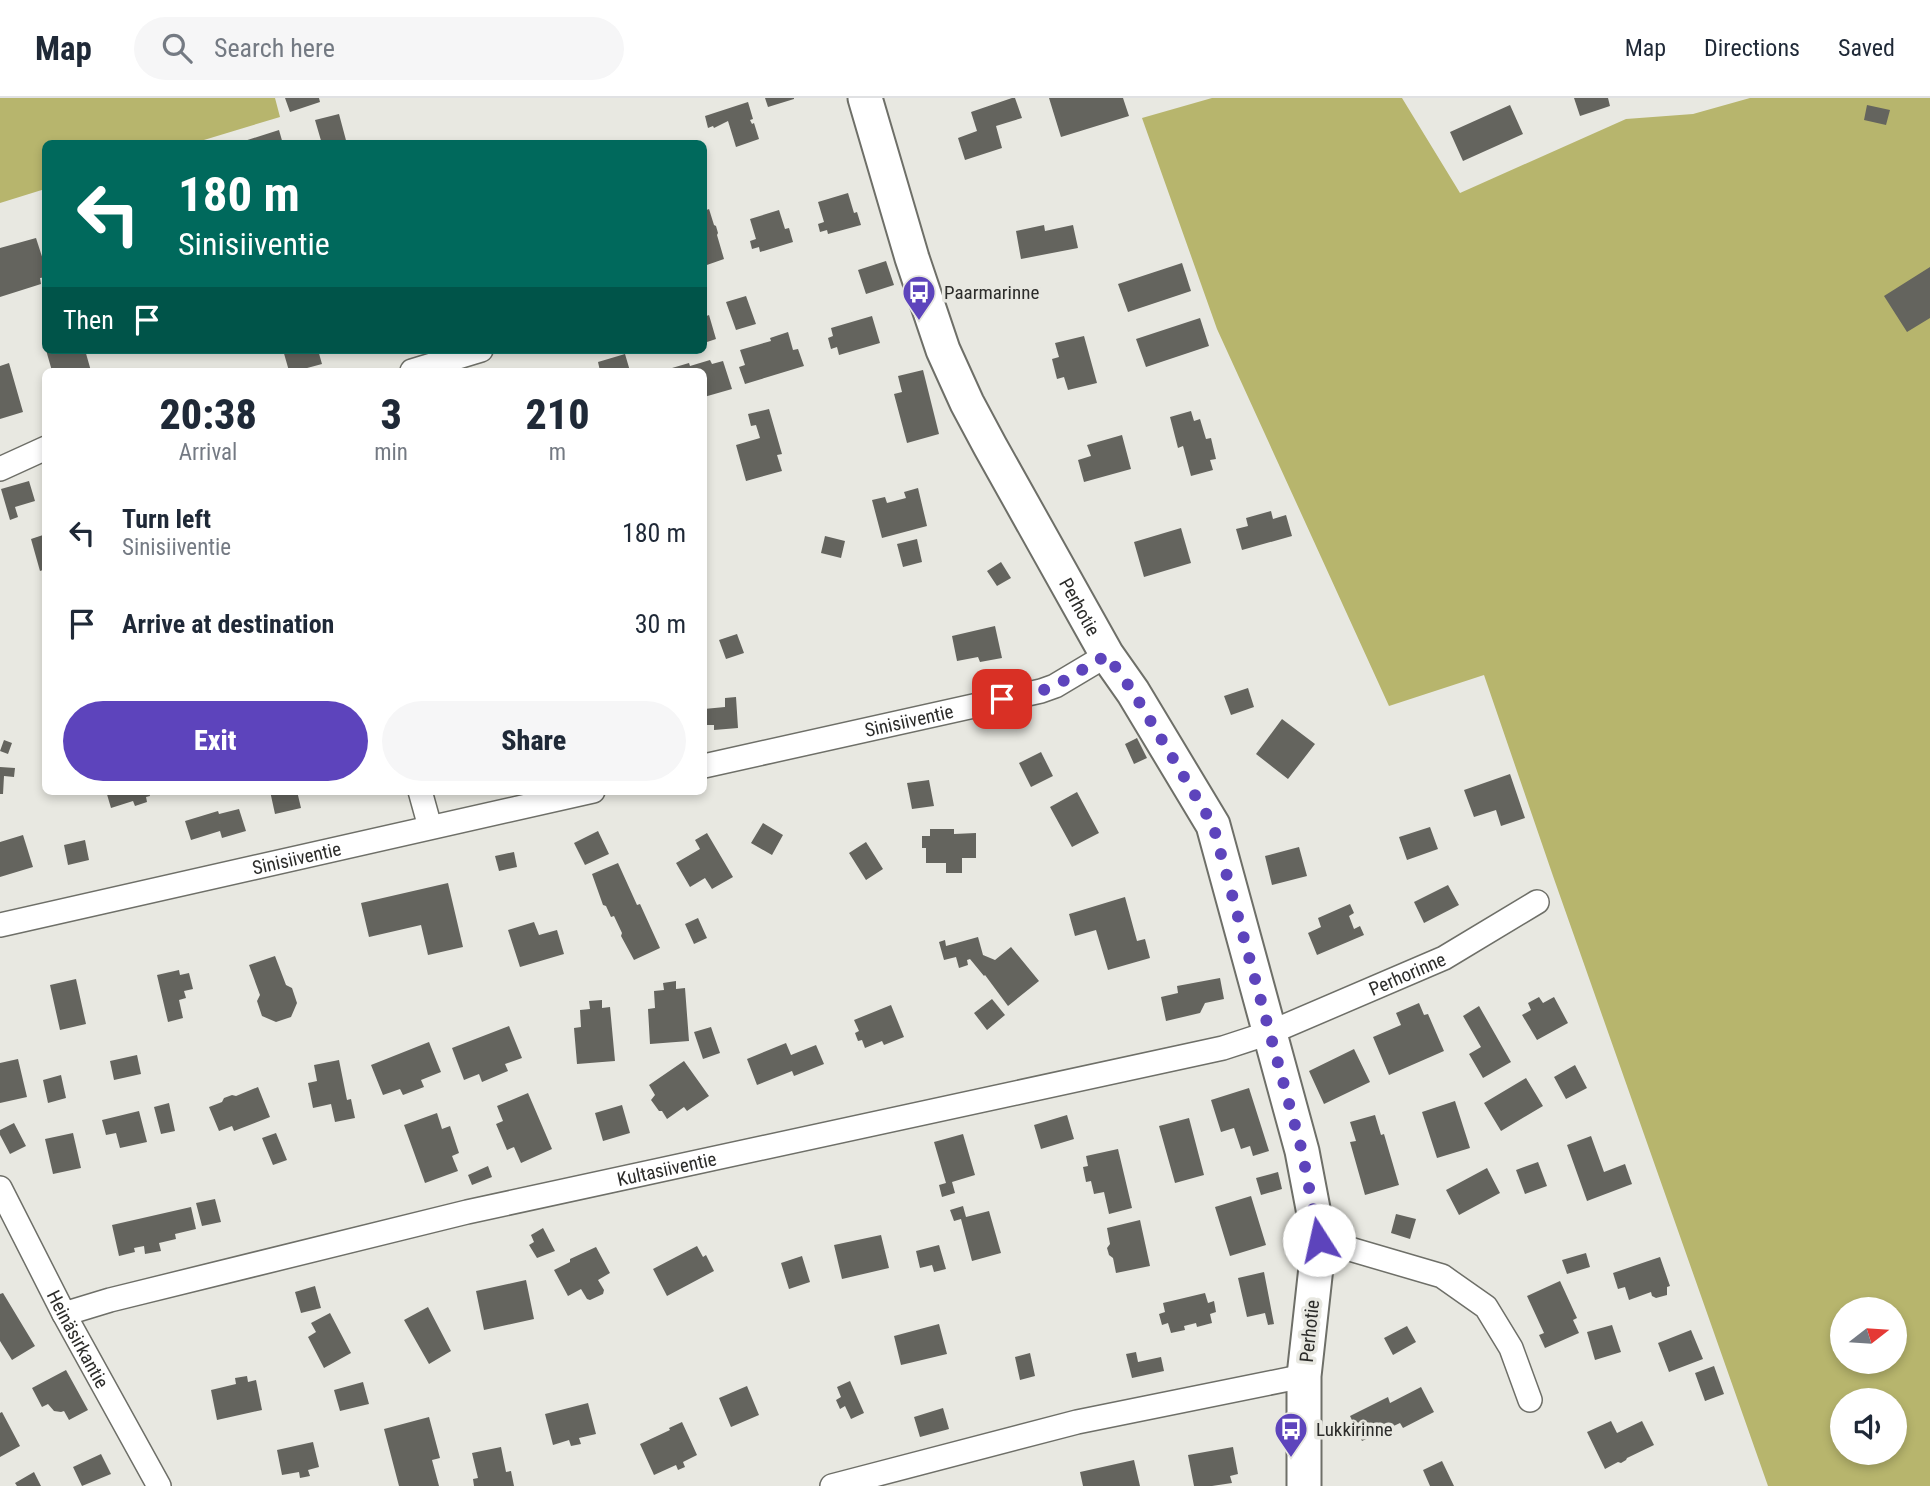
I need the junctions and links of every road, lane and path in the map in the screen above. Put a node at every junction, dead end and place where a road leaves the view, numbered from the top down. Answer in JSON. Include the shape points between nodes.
{"nodes":[{"id":1,"x":865,"y":98,"type":"edge"},
{"id":2,"x":468,"y":354,"type":"edge"},
{"id":3,"x":422,"y":368,"type":"edge"},
{"id":4,"x":42,"y":450,"type":"edge"},
{"id":5,"x":0,"y":469,"type":"edge"},
{"id":6,"x":1107,"y":655,"type":"junction"},
{"id":7,"x":707,"y":765,"type":"edge"},
{"id":8,"x":421,"y":795,"type":"edge"},
{"id":9,"x":575,"y":795,"type":"edge"},
{"id":10,"x":430,"y":827,"type":"junction"},
{"id":11,"x":1537,"y":902,"type":"dead end"},
{"id":12,"x":0,"y":925,"type":"edge"},
{"id":13,"x":1269,"y":1032,"type":"junction"},
{"id":14,"x":0,"y":1188,"type":"edge"},
{"id":15,"x":1319,"y":1240,"type":"junction"},
{"id":16,"x":64,"y":1314,"type":"junction"},
{"id":17,"x":1304,"y":1376,"type":"junction"},
{"id":18,"x":1530,"y":1400,"type":"dead end"},
{"id":19,"x":159,"y":1486,"type":"edge"},
{"id":20,"x":832,"y":1486,"type":"edge"},
{"id":21,"x":1304,"y":1486,"type":"edge"}],
"edges":[{"from":1,"to":6,"type":"street","name":"Perhotie","via":[[943,350],[984,435]]},
{"from":2,"to":3,"type":"street"},
{"from":4,"to":5,"type":"street"},
{"from":6,"to":7,"type":"street","name":"Sinisiiventie","via":[[1041,691]]},
{"from":6,"to":13,"type":"street","name":"Perhotie","via":[[1213,825]]},
{"from":8,"to":10,"type":"street"},
{"from":9,"to":10,"type":"street","name":"Sinisiiventie"},
{"from":10,"to":12,"type":"street","name":"Sinisiiventie"},
{"from":11,"to":13,"type":"street","name":"Perhorinne","via":[[1444,958]]},
{"from":13,"to":15,"type":"street","name":"Perhotie","via":[[1302,1151]]},
{"from":13,"to":16,"type":"street","name":"Kultasiiventie","via":[[1210,1051],[467,1212]]},
{"from":14,"to":16,"type":"street","name":"Heinäsirkantie"},
{"from":15,"to":17,"type":"street","name":"Perhotie"},
{"from":15,"to":18,"type":"street","via":[[1442,1276],[1486,1307],[1511,1348]]},
{"from":16,"to":19,"type":"street","name":"Heinäsirkantie"},
{"from":17,"to":20,"type":"street","via":[[1077,1422]]},
{"from":17,"to":21,"type":"street","name":"Perhotie"}]}
